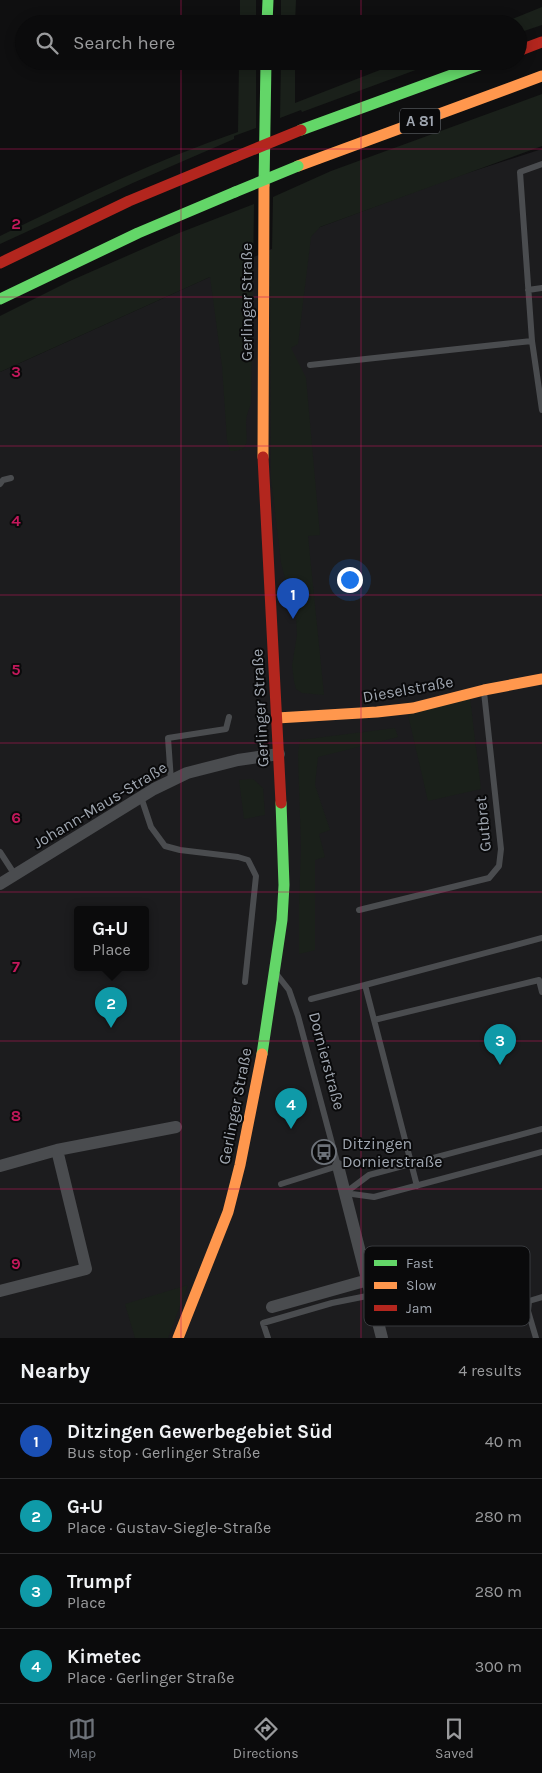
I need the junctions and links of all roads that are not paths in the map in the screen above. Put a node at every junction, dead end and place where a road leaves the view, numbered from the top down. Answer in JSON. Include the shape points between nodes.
{"nodes":[{"id":1,"x":268,"y":0,"type":"edge"},
{"id":2,"x":267,"y":15,"type":"edge"},
{"id":3,"x":542,"y":42,"type":"edge"},
{"id":4,"x":527,"y":48,"type":"edge"},
{"id":5,"x":266,"y":70,"type":"edge"},
{"id":6,"x":465,"y":70,"type":"edge"},
{"id":7,"x":542,"y":76,"type":"edge"},
{"id":8,"x":542,"y":164,"type":"edge"},
{"id":9,"x":0,"y":263,"type":"edge"},
{"id":10,"x":542,"y":288,"type":"edge"},
{"id":11,"x":528,"y":290,"type":"junction"},
{"id":12,"x":0,"y":299,"type":"edge"},
{"id":13,"x":532,"y":341,"type":"junction"},
{"id":14,"x":310,"y":365,"type":"dead end"},
{"id":15,"x":542,"y":410,"type":"edge"},
{"id":16,"x":11,"y":478,"type":"dead end"},
{"id":17,"x":0,"y":484,"type":"edge"},
{"id":18,"x":542,"y":679,"type":"edge"},
{"id":19,"x":484,"y":690,"type":"junction"},
{"id":20,"x":230,"y":717,"type":"dead end"},
{"id":21,"x":277,"y":718,"type":"junction"},
{"id":22,"x":279,"y":754,"type":"junction"},
{"id":23,"x":172,"y":781,"type":"junction"},
{"id":24,"x":141,"y":798,"type":"junction"},
{"id":25,"x":0,"y":852,"type":"edge"},
{"id":26,"x":15,"y":875,"type":"junction"},
{"id":27,"x":0,"y":884,"type":"edge"},
{"id":28,"x":359,"y":910,"type":"dead end"},
{"id":29,"x":542,"y":938,"type":"edge"},
{"id":30,"x":275,"y":972,"type":"junction"},
{"id":31,"x":245,"y":982,"type":"dead end"},
{"id":32,"x":365,"y":985,"type":"junction"},
{"id":33,"x":542,"y":992,"type":"edge"},
{"id":34,"x":311,"y":999,"type":"dead end"},
{"id":35,"x":374,"y":1020,"type":"junction"},
{"id":36,"x":176,"y":1127,"type":"dead end"},
{"id":37,"x":542,"y":1129,"type":"edge"},
{"id":38,"x":57,"y":1150,"type":"junction"},
{"id":39,"x":542,"y":1152,"type":"edge"},
{"id":40,"x":411,"y":1163,"type":"junction"},
{"id":41,"x":0,"y":1166,"type":"edge"},
{"id":42,"x":338,"y":1166,"type":"junction"},
{"id":43,"x":281,"y":1184,"type":"dead end"},
{"id":44,"x":417,"y":1186,"type":"junction"},
{"id":45,"x":344,"y":1193,"type":"junction"},
{"id":46,"x":364,"y":1266,"type":"edge"},
{"id":47,"x":364,"y":1281,"type":"edge"},
{"id":48,"x":0,"y":1291,"type":"edge"},
{"id":49,"x":364,"y":1296,"type":"edge"},
{"id":50,"x":542,"y":1297,"type":"edge"},
{"id":51,"x":530,"y":1301,"type":"edge"},
{"id":52,"x":272,"y":1307,"type":"joint"},
{"id":53,"x":530,"y":1318,"type":"edge"},
{"id":54,"x":274,"y":1320,"type":"junction"},
{"id":55,"x":178,"y":1338,"type":"edge"},
{"id":56,"x":268,"y":1338,"type":"edge"},
{"id":57,"x":536,"y":1338,"type":"edge"}],
"edges":[{"from":1,"to":2,"type":"main road"},
{"from":3,"to":4,"type":"main road"},
{"from":5,"to":21,"type":"main road","name":"Gerlinger Straße","via":[[262,449]]},
{"from":6,"to":9,"type":"main road","number":"A 81","bridge":true,"via":[[234,157]]},
{"from":7,"to":12,"type":"main road","number":"A 81","bridge":true,"via":[[298,166],[138,233]]},
{"from":8,"to":11,"type":"lane","via":[[520,172]]},
{"from":10,"to":11,"type":"lane"},
{"from":11,"to":13,"type":"lane"},
{"from":13,"to":14,"type":"lane"},
{"from":13,"to":15,"type":"lane"},
{"from":16,"to":17,"type":"lane"},
{"from":18,"to":19,"type":"main road","name":"Dieselstraße"},
{"from":19,"to":21,"type":"main road","name":"Dieselstraße","via":[[404,709]]},
{"from":19,"to":28,"type":"lane","name":"Gutbret","via":[[501,849],[499,866],[489,878]]},
{"from":20,"to":23,"type":"lane","via":[[226,730],[168,738]]},
{"from":21,"to":22,"type":"main road","name":"Gerlinger Straße"},
{"from":22,"to":23,"type":"street","name":"Johann-Maus-Straße","via":[[219,764]]},
{"from":22,"to":30,"type":"main road","name":"Gerlinger Straße","via":[[284,885]]},
{"from":23,"to":24,"type":"street","name":"Johann-Maus-Straße"},
{"from":24,"to":26,"type":"street","name":"Johann-Maus-Straße"},
{"from":24,"to":31,"type":"lane","via":[[151,827],[164,846],[238,856],[248,860],[252,866],[256,876]]},
{"from":25,"to":26,"type":"lane"},
{"from":26,"to":27,"type":"street","name":"Johann-Maus-Straße"},
{"from":29,"to":32,"type":"lane"},
{"from":30,"to":42,"type":"lane","name":"Dornierstraße","via":[[289,990],[298,1016]]},
{"from":30,"to":55,"type":"main road","name":"Gerlinger Straße","via":[[240,1165],[228,1212]]},
{"from":32,"to":34,"type":"lane"},
{"from":32,"to":35,"type":"lane"},
{"from":33,"to":35,"type":"lane","via":[[539,980]]},
{"from":35,"to":40,"type":"lane"},
{"from":36,"to":38,"type":"street"},
{"from":37,"to":40,"type":"lane"},
{"from":38,"to":41,"type":"street"},
{"from":38,"to":48,"type":"street","via":[[86,1269]]},
{"from":39,"to":44,"type":"lane"},
{"from":40,"to":44,"type":"lane"},
{"from":40,"to":45,"type":"lane","via":[[369,1175]]},
{"from":42,"to":43,"type":"lane"},
{"from":42,"to":45,"type":"street","name":"Dornierstraße"},
{"from":44,"to":45,"type":"lane","via":[[374,1197]]},
{"from":45,"to":46,"type":"street","name":"Dornierstraße"},
{"from":47,"to":52,"type":"street"},
{"from":49,"to":54,"type":"lane"},
{"from":50,"to":51,"type":"lane"},
{"from":52,"to":54,"type":"lane"},
{"from":53,"to":57,"type":"lane"},
{"from":54,"to":56,"type":"lane","via":[[263,1324]]}]}
